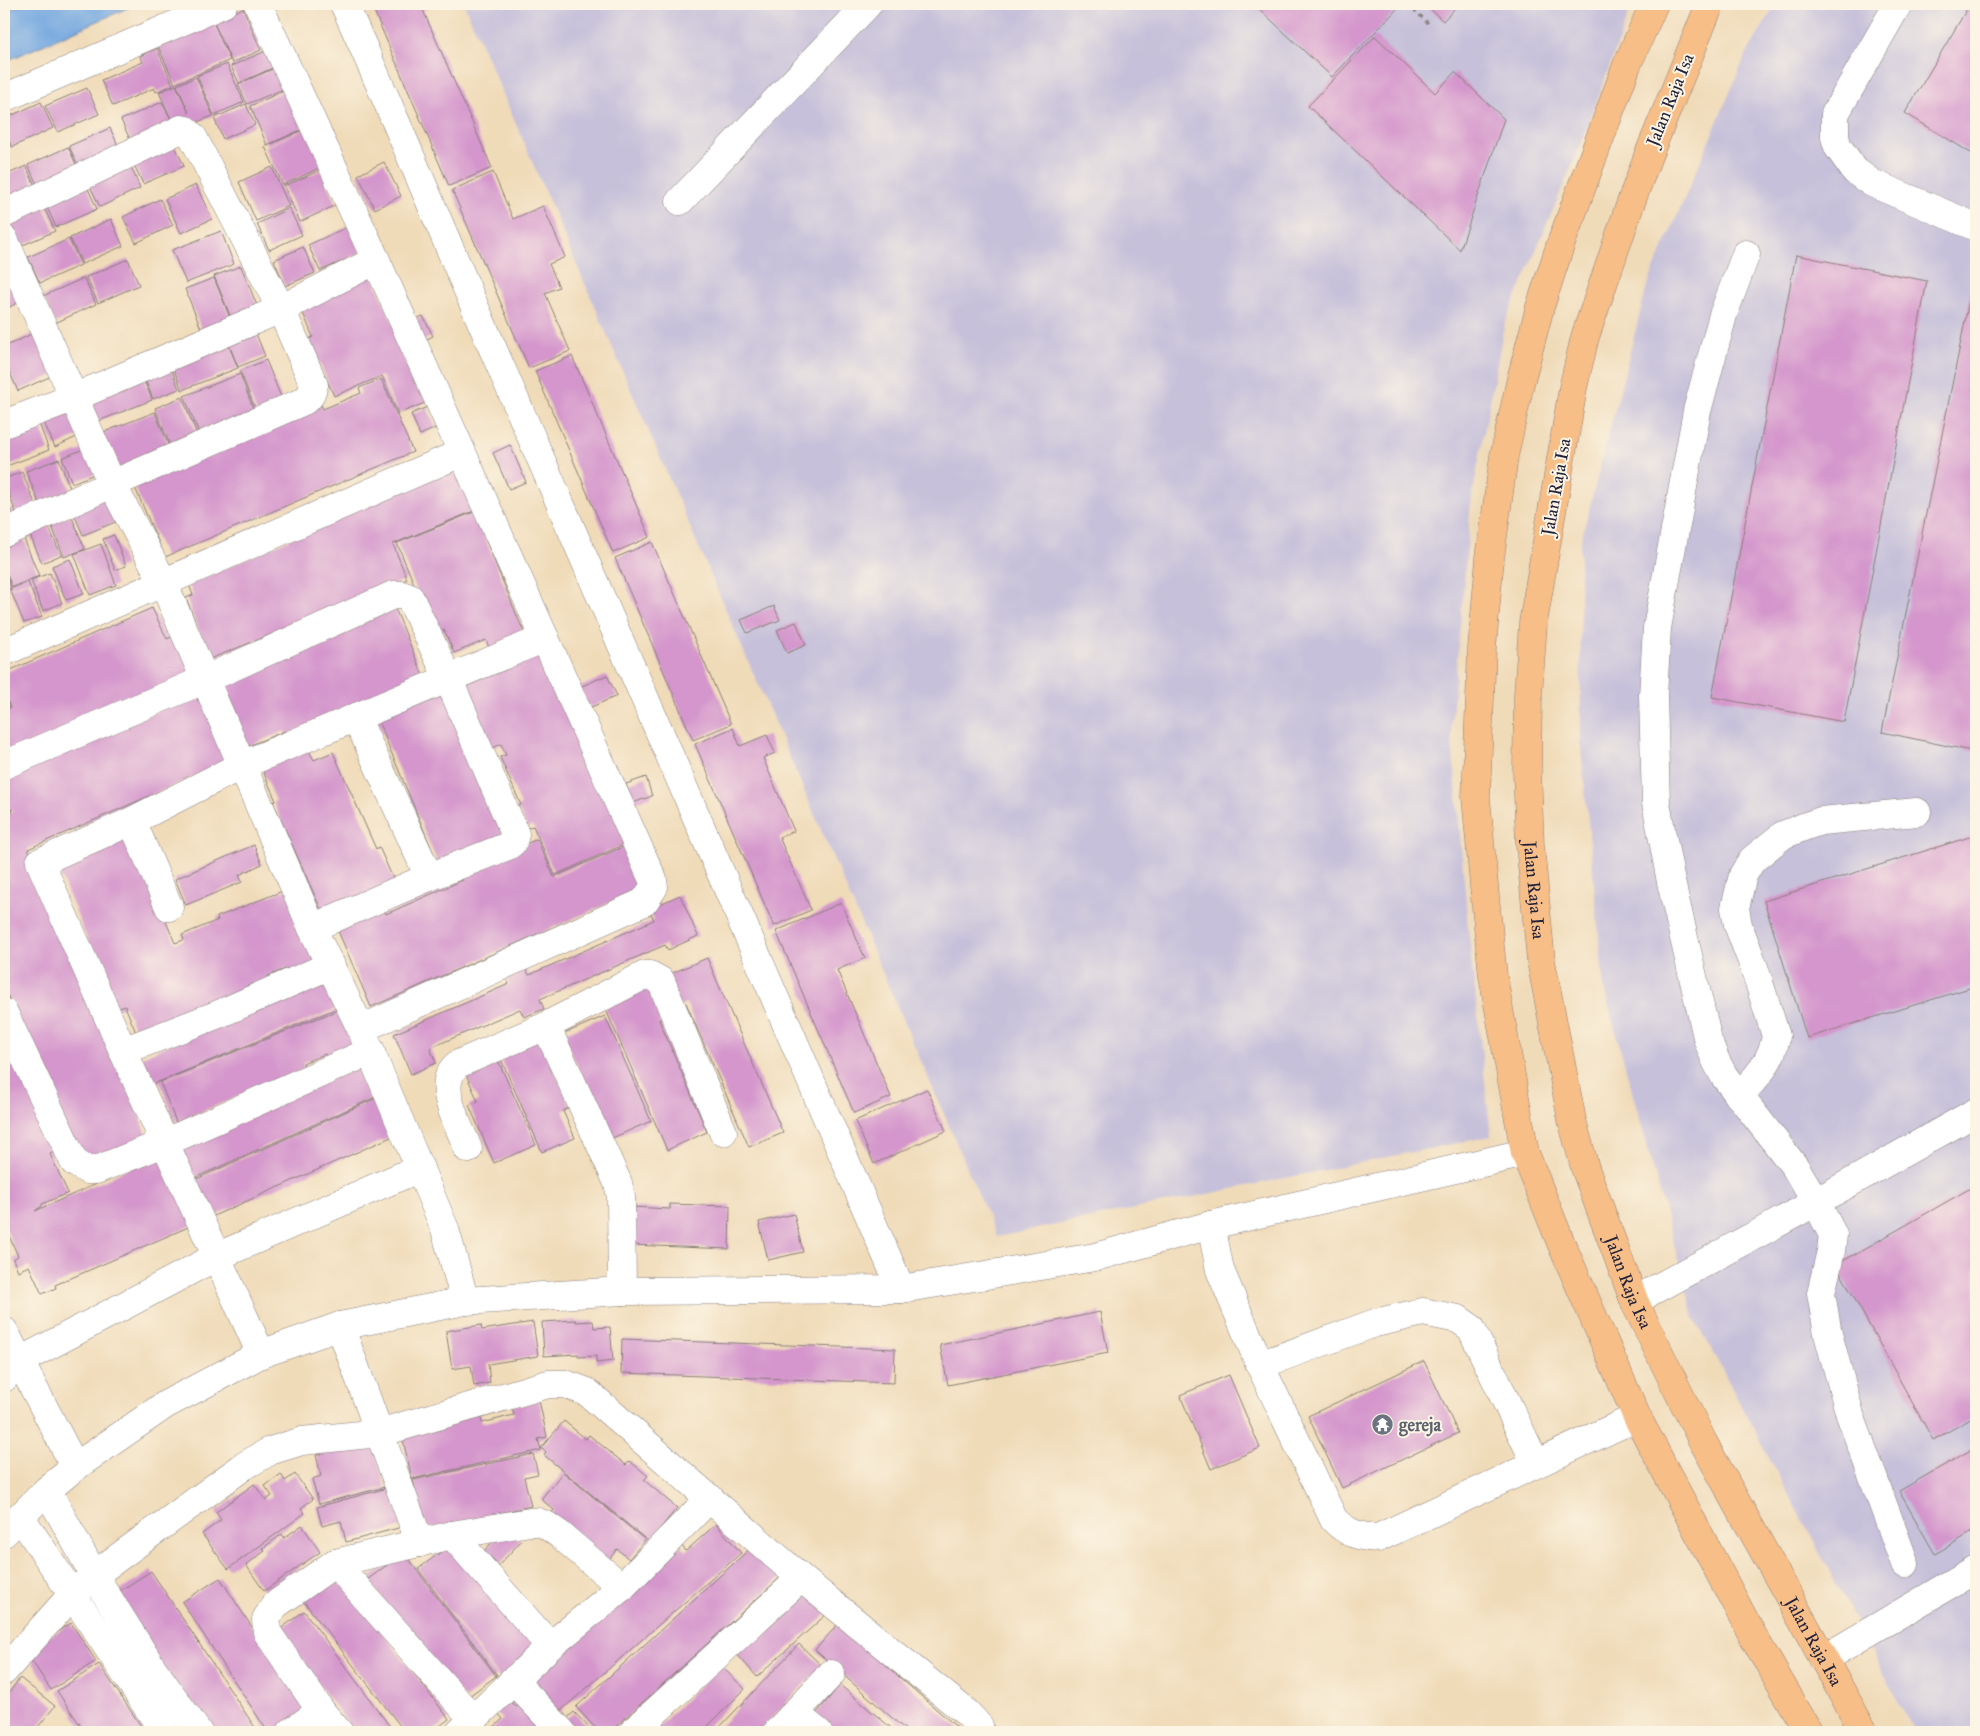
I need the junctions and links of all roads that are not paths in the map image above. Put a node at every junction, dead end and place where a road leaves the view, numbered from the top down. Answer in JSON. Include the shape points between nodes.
{"nodes":[{"id":1,"x":223,"y":4,"type":"edge"},
{"id":2,"x":258,"y":4,"type":"edge"},
{"id":3,"x":344,"y":4,"type":"edge"},
{"id":4,"x":868,"y":4,"type":"edge"},
{"id":5,"x":1654,"y":4,"type":"edge"},
{"id":6,"x":1710,"y":4,"type":"edge"},
{"id":7,"x":1898,"y":4,"type":"edge"},
{"id":8,"x":4,"y":98,"type":"edge"},
{"id":9,"x":680,"y":201,"type":"dead end"},
{"id":10,"x":4,"y":214,"type":"edge"},
{"id":11,"x":1976,"y":227,"type":"edge"},
{"id":12,"x":4,"y":239,"type":"edge"},
{"id":13,"x":1746,"y":254,"type":"dead end"},
{"id":14,"x":376,"y":260,"type":"junction"},
{"id":15,"x":281,"y":309,"type":"junction"},
{"id":16,"x":74,"y":397,"type":"junction"},
{"id":17,"x":4,"y":424,"type":"edge"},
{"id":18,"x":461,"y":453,"type":"junction"},
{"id":19,"x":112,"y":484,"type":"junction"},
{"id":20,"x":4,"y":533,"type":"edge"},
{"id":21,"x":163,"y":582,"type":"junction"},
{"id":22,"x":545,"y":638,"type":"junction"},
{"id":23,"x":4,"y":652,"type":"edge"},
{"id":24,"x":448,"y":678,"type":"junction"},
{"id":25,"x":206,"y":679,"type":"junction"},
{"id":26,"x":356,"y":717,"type":"junction"},
{"id":27,"x":4,"y":765,"type":"edge"},
{"id":28,"x":242,"y":765,"type":"junction"},
{"id":29,"x":1917,"y":812,"type":"dead end"},
{"id":30,"x":132,"y":821,"type":"junction"},
{"id":31,"x":429,"y":877,"type":"junction"},
{"id":32,"x":169,"y":907,"type":"dead end"},
{"id":33,"x":312,"y":928,"type":"junction"},
{"id":34,"x":332,"y":964,"type":"junction"},
{"id":35,"x":4,"y":1013,"type":"edge"},
{"id":36,"x":546,"y":1026,"type":"junction"},
{"id":37,"x":366,"y":1040,"type":"junction"},
{"id":38,"x":11,"y":1051,"type":"edge"},
{"id":39,"x":123,"y":1052,"type":"junction"},
{"id":40,"x":1739,"y":1096,"type":"junction"},
{"id":41,"x":1976,"y":1112,"type":"edge"},
{"id":42,"x":723,"y":1132,"type":"dead end"},
{"id":43,"x":164,"y":1143,"type":"junction"},
{"id":44,"x":468,"y":1149,"type":"dead end"},
{"id":45,"x":1525,"y":1153,"type":"junction"},
{"id":46,"x":420,"y":1168,"type":"junction"},
{"id":47,"x":1816,"y":1202,"type":"junction"},
{"id":48,"x":1211,"y":1225,"type":"junction"},
{"id":49,"x":216,"y":1257,"type":"junction"},
{"id":50,"x":900,"y":1289,"type":"junction"},
{"id":51,"x":622,"y":1291,"type":"junction"},
{"id":52,"x":465,"y":1301,"type":"junction"},
{"id":53,"x":1635,"y":1303,"type":"junction"},
{"id":54,"x":1594,"y":1318,"type":"junction"},
{"id":55,"x":340,"y":1326,"type":"junction"},
{"id":56,"x":4,"y":1331,"type":"edge"},
{"id":57,"x":260,"y":1354,"type":"junction"},
{"id":58,"x":1260,"y":1365,"type":"junction"},
{"id":59,"x":11,"y":1370,"type":"edge"},
{"id":60,"x":1637,"y":1417,"type":"junction"},
{"id":61,"x":379,"y":1433,"type":"junction"},
{"id":62,"x":1536,"y":1464,"type":"junction"},
{"id":63,"x":75,"y":1467,"type":"junction"},
{"id":64,"x":47,"y":1490,"type":"junction"},
{"id":65,"x":710,"y":1498,"type":"junction"},
{"id":66,"x":12,"y":1524,"type":"edge"},
{"id":67,"x":452,"y":1535,"type":"junction"},
{"id":68,"x":420,"y":1543,"type":"junction"},
{"id":69,"x":335,"y":1563,"type":"junction"},
{"id":70,"x":1906,"y":1564,"type":"dead end"},
{"id":71,"x":1976,"y":1570,"type":"edge"},
{"id":72,"x":94,"y":1575,"type":"junction"},
{"id":73,"x":801,"y":1578,"type":"junction"},
{"id":74,"x":622,"y":1587,"type":"junction"},
{"id":75,"x":72,"y":1596,"type":"junction"},
{"id":76,"x":550,"y":1646,"type":"junction"},
{"id":77,"x":1822,"y":1659,"type":"junction"},
{"id":78,"x":4,"y":1671,"type":"edge"},
{"id":79,"x":831,"y":1674,"type":"dead end"},
{"id":80,"x":514,"y":1680,"type":"junction"},
{"id":81,"x":321,"y":1711,"type":"junction"},
{"id":82,"x":785,"y":1722,"type":"edge"},
{"id":83,"x":467,"y":1726,"type":"edge"},
{"id":84,"x":164,"y":1732,"type":"edge"},
{"id":85,"x":198,"y":1732,"type":"edge"},
{"id":86,"x":291,"y":1732,"type":"edge"},
{"id":87,"x":338,"y":1732,"type":"edge"},
{"id":88,"x":562,"y":1732,"type":"edge"},
{"id":89,"x":633,"y":1732,"type":"edge"},
{"id":90,"x":818,"y":1732,"type":"edge"},
{"id":91,"x":977,"y":1732,"type":"edge"},
{"id":92,"x":1809,"y":1732,"type":"edge"},
{"id":93,"x":1864,"y":1732,"type":"edge"}],
"edges":[{"from":1,"to":8,"type":"street"},
{"from":2,"to":14,"type":"street"},
{"from":3,"to":50,"type":"street"},
{"from":4,"to":9,"type":"street"},
{"from":5,"to":45,"type":"main road","via":[[1627,66],[1540,307],[1504,456],[1490,558],[1482,648],[1476,796],[1494,976]]},
{"from":6,"to":53,"type":"main road","name":"Jalan Raja Isa","via":[[1648,156],[1585,337],[1573,388],[1533,623],[1528,694],[1530,845],[1541,961],[1572,1120],[1585,1168]]},
{"from":7,"to":11,"type":"street","via":[[1835,114],[1834,138],[1855,171],[1872,183]]},
{"from":10,"to":15,"type":"street","via":[[181,129],[186,130],[193,137]]},
{"from":12,"to":16,"type":"street"},
{"from":13,"to":40,"type":"street","via":[[1723,315],[1697,411],[1657,628],[1653,696],[1656,803],[1671,882],[1708,1041]]},
{"from":14,"to":15,"type":"street"},
{"from":14,"to":18,"type":"street"},
{"from":15,"to":16,"type":"street"},
{"from":15,"to":19,"type":"street","via":[[314,385],[310,396]]},
{"from":16,"to":17,"type":"street"},
{"from":16,"to":19,"type":"street"},
{"from":18,"to":21,"type":"street"},
{"from":18,"to":22,"type":"street"},
{"from":19,"to":20,"type":"street"},
{"from":19,"to":21,"type":"street"},
{"from":21,"to":23,"type":"street"},
{"from":21,"to":25,"type":"street"},
{"from":22,"to":24,"type":"street"},
{"from":22,"to":37,"type":"street","via":[[654,888],[644,902]]},
{"from":24,"to":25,"type":"street","via":[[410,598],[393,595]]},
{"from":24,"to":26,"type":"street"},
{"from":24,"to":31,"type":"street","via":[[515,834],[508,846]]},
{"from":25,"to":27,"type":"street"},
{"from":25,"to":28,"type":"street"},
{"from":26,"to":28,"type":"street"},
{"from":26,"to":31,"type":"street"},
{"from":28,"to":30,"type":"street"},
{"from":28,"to":33,"type":"street"},
{"from":29,"to":40,"type":"street","via":[[1806,826],[1783,836],[1752,860],[1743,875],[1735,908],[1776,1036],[1764,1070]]},
{"from":30,"to":32,"type":"street"},
{"from":30,"to":39,"type":"street","via":[[40,862]]},
{"from":31,"to":33,"type":"street"},
{"from":33,"to":34,"type":"street"},
{"from":34,"to":37,"type":"street"},
{"from":34,"to":39,"type":"street","via":[[220,1014]]},
{"from":35,"to":38,"type":"street"},
{"from":36,"to":42,"type":"street","via":[[645,975],[654,976],[660,981]]},
{"from":36,"to":44,"type":"street","via":[[458,1064],[451,1070],[447,1078],[447,1096]]},
{"from":36,"to":51,"type":"street","via":[[618,1183]]},
{"from":37,"to":43,"type":"street"},
{"from":37,"to":46,"type":"street"},
{"from":38,"to":43,"type":"street","via":[[74,1162],[81,1168],[96,1170]]},
{"from":39,"to":43,"type":"street"},
{"from":40,"to":47,"type":"street","via":[[1795,1167]]},
{"from":41,"to":47,"type":"street"},
{"from":43,"to":49,"type":"street"},
{"from":45,"to":48,"type":"street"},
{"from":45,"to":54,"type":"main road"},
{"from":46,"to":49,"type":"street"},
{"from":46,"to":52,"type":"street","via":[[445,1229]]},
{"from":47,"to":53,"type":"street"},
{"from":47,"to":70,"type":"street","via":[[1833,1235],[1821,1293],[1828,1334],[1850,1415]]},
{"from":48,"to":50,"type":"street","via":[[1095,1257]]},
{"from":48,"to":58,"type":"street","via":[[1220,1270]]},
{"from":49,"to":57,"type":"street"},
{"from":49,"to":59,"type":"street"},
{"from":50,"to":51,"type":"street"},
{"from":51,"to":52,"type":"street"},
{"from":52,"to":55,"type":"street"},
{"from":53,"to":54,"type":"main road"},
{"from":53,"to":77,"type":"main road","name":"Jalan Raja Isa","via":[[1702,1440]]},
{"from":54,"to":60,"type":"main road"},
{"from":55,"to":57,"type":"street"},
{"from":55,"to":61,"type":"street"},
{"from":56,"to":59,"type":"street"},
{"from":57,"to":63,"type":"street","via":[[165,1405]]},
{"from":58,"to":62,"type":"street","via":[[1375,1323],[1423,1312],[1458,1319],[1471,1328]]},
{"from":58,"to":62,"type":"street","via":[[1334,1520],[1344,1530],[1359,1537],[1378,1538]]},
{"from":59,"to":63,"type":"street"},
{"from":60,"to":62,"type":"street"},
{"from":60,"to":92,"type":"main road","via":[[1753,1636]]},
{"from":61,"to":65,"type":"street","via":[[548,1384],[565,1384],[588,1392]]},
{"from":61,"to":68,"type":"street"},
{"from":61,"to":72,"type":"street","via":[[302,1441],[270,1451],[244,1466]]},
{"from":63,"to":64,"type":"street"},
{"from":64,"to":66,"type":"street"},
{"from":64,"to":72,"type":"street"},
{"from":65,"to":73,"type":"street"},
{"from":65,"to":74,"type":"street"},
{"from":66,"to":75,"type":"street"},
{"from":67,"to":68,"type":"street"},
{"from":67,"to":74,"type":"street","via":[[538,1522],[559,1534]]},
{"from":67,"to":76,"type":"street"},
{"from":68,"to":69,"type":"street"},
{"from":69,"to":81,"type":"street","via":[[275,1605],[266,1618],[267,1632]]},
{"from":69,"to":83,"type":"street"},
{"from":71,"to":77,"type":"street"},
{"from":72,"to":75,"type":"street"},
{"from":72,"to":85,"type":"street","via":[[153,1670]]},
{"from":73,"to":89,"type":"street"},
{"from":73,"to":91,"type":"street","via":[[967,1713],[979,1726]]},
{"from":74,"to":76,"type":"street"},
{"from":75,"to":78,"type":"street"},
{"from":75,"to":84,"type":"street"},
{"from":76,"to":80,"type":"street"},
{"from":77,"to":93,"type":"main road","name":"Jalan Raja Isa"},
{"from":79,"to":82,"type":"street"},
{"from":80,"to":83,"type":"street"},
{"from":80,"to":88,"type":"street"},
{"from":81,"to":86,"type":"street"},
{"from":81,"to":87,"type":"street"},
{"from":82,"to":90,"type":"street"}]}
